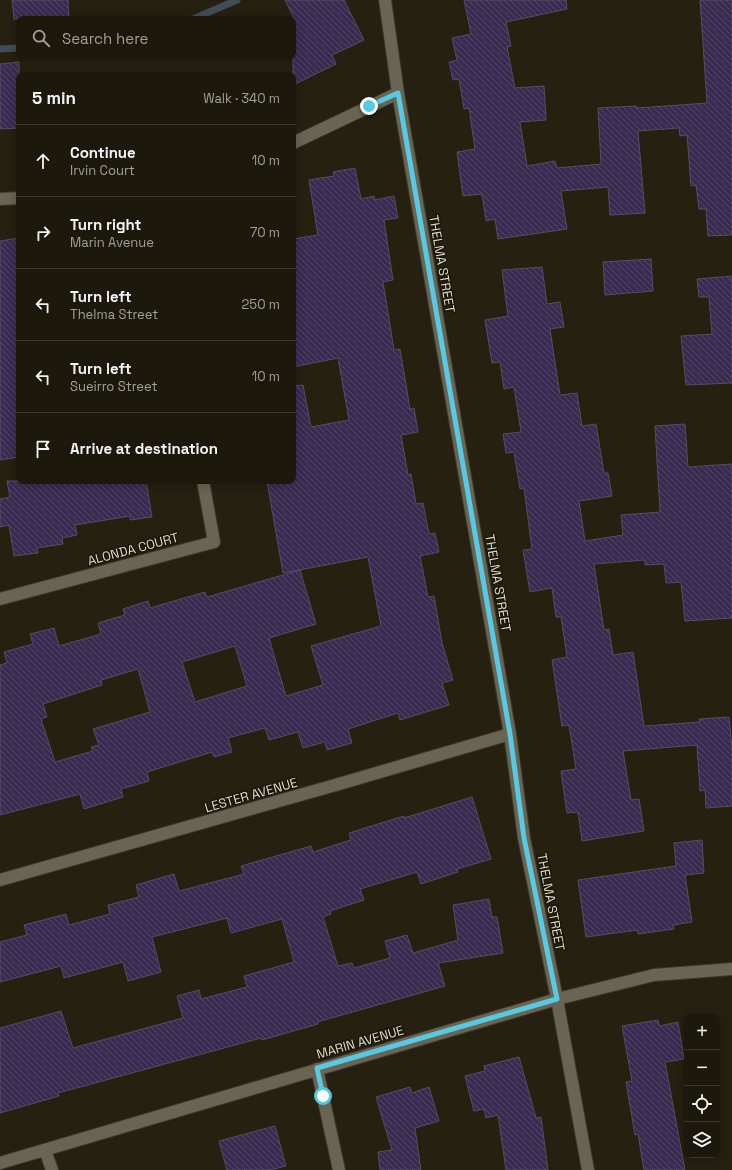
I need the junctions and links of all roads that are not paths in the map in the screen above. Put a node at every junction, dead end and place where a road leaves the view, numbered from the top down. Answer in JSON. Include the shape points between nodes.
{"nodes":[{"id":1,"x":385,"y":0,"type":"edge"},
{"id":2,"x":398,"y":93,"type":"junction"},
{"id":3,"x":296,"y":142,"type":"edge"},
{"id":4,"x":16,"y":198,"type":"edge"},
{"id":5,"x":0,"y":199,"type":"edge"},
{"id":6,"x":204,"y":484,"type":"edge"},
{"id":7,"x":0,"y":599,"type":"edge"},
{"id":8,"x":510,"y":734,"type":"junction"},
{"id":9,"x":0,"y":880,"type":"edge"},
{"id":10,"x":732,"y":970,"type":"edge"},
{"id":11,"x":557,"y":999,"type":"junction"},
{"id":12,"x":317,"y":1068,"type":"junction"},
{"id":13,"x":45,"y":1150,"type":"junction"},
{"id":14,"x":0,"y":1163,"type":"edge"},
{"id":15,"x":52,"y":1170,"type":"edge"},
{"id":16,"x":339,"y":1170,"type":"edge"},
{"id":17,"x":588,"y":1170,"type":"edge"}],
"edges":[{"from":1,"to":2,"type":"street","name":"THELMA STREET"},
{"from":2,"to":3,"type":"street"},
{"from":2,"to":8,"type":"street","name":"THELMA STREET"},
{"from":4,"to":5,"type":"street"},
{"from":6,"to":7,"type":"street","name":"ALONDA COURT","via":[[214,542]]},
{"from":8,"to":9,"type":"street","name":"LESTER AVENUE"},
{"from":8,"to":11,"type":"street","name":"THELMA STREET","via":[[524,838]]},
{"from":10,"to":11,"type":"street","name":"MARIN AVENUE","via":[[654,975]]},
{"from":11,"to":12,"type":"street","name":"MARIN AVENUE"},
{"from":11,"to":17,"type":"street","name":"THELMA STREET"},
{"from":12,"to":13,"type":"street","name":"MARIN AVENUE"},
{"from":12,"to":16,"type":"street"},
{"from":13,"to":14,"type":"street","name":"MARIN AVENUE"},
{"from":13,"to":15,"type":"street"}]}
